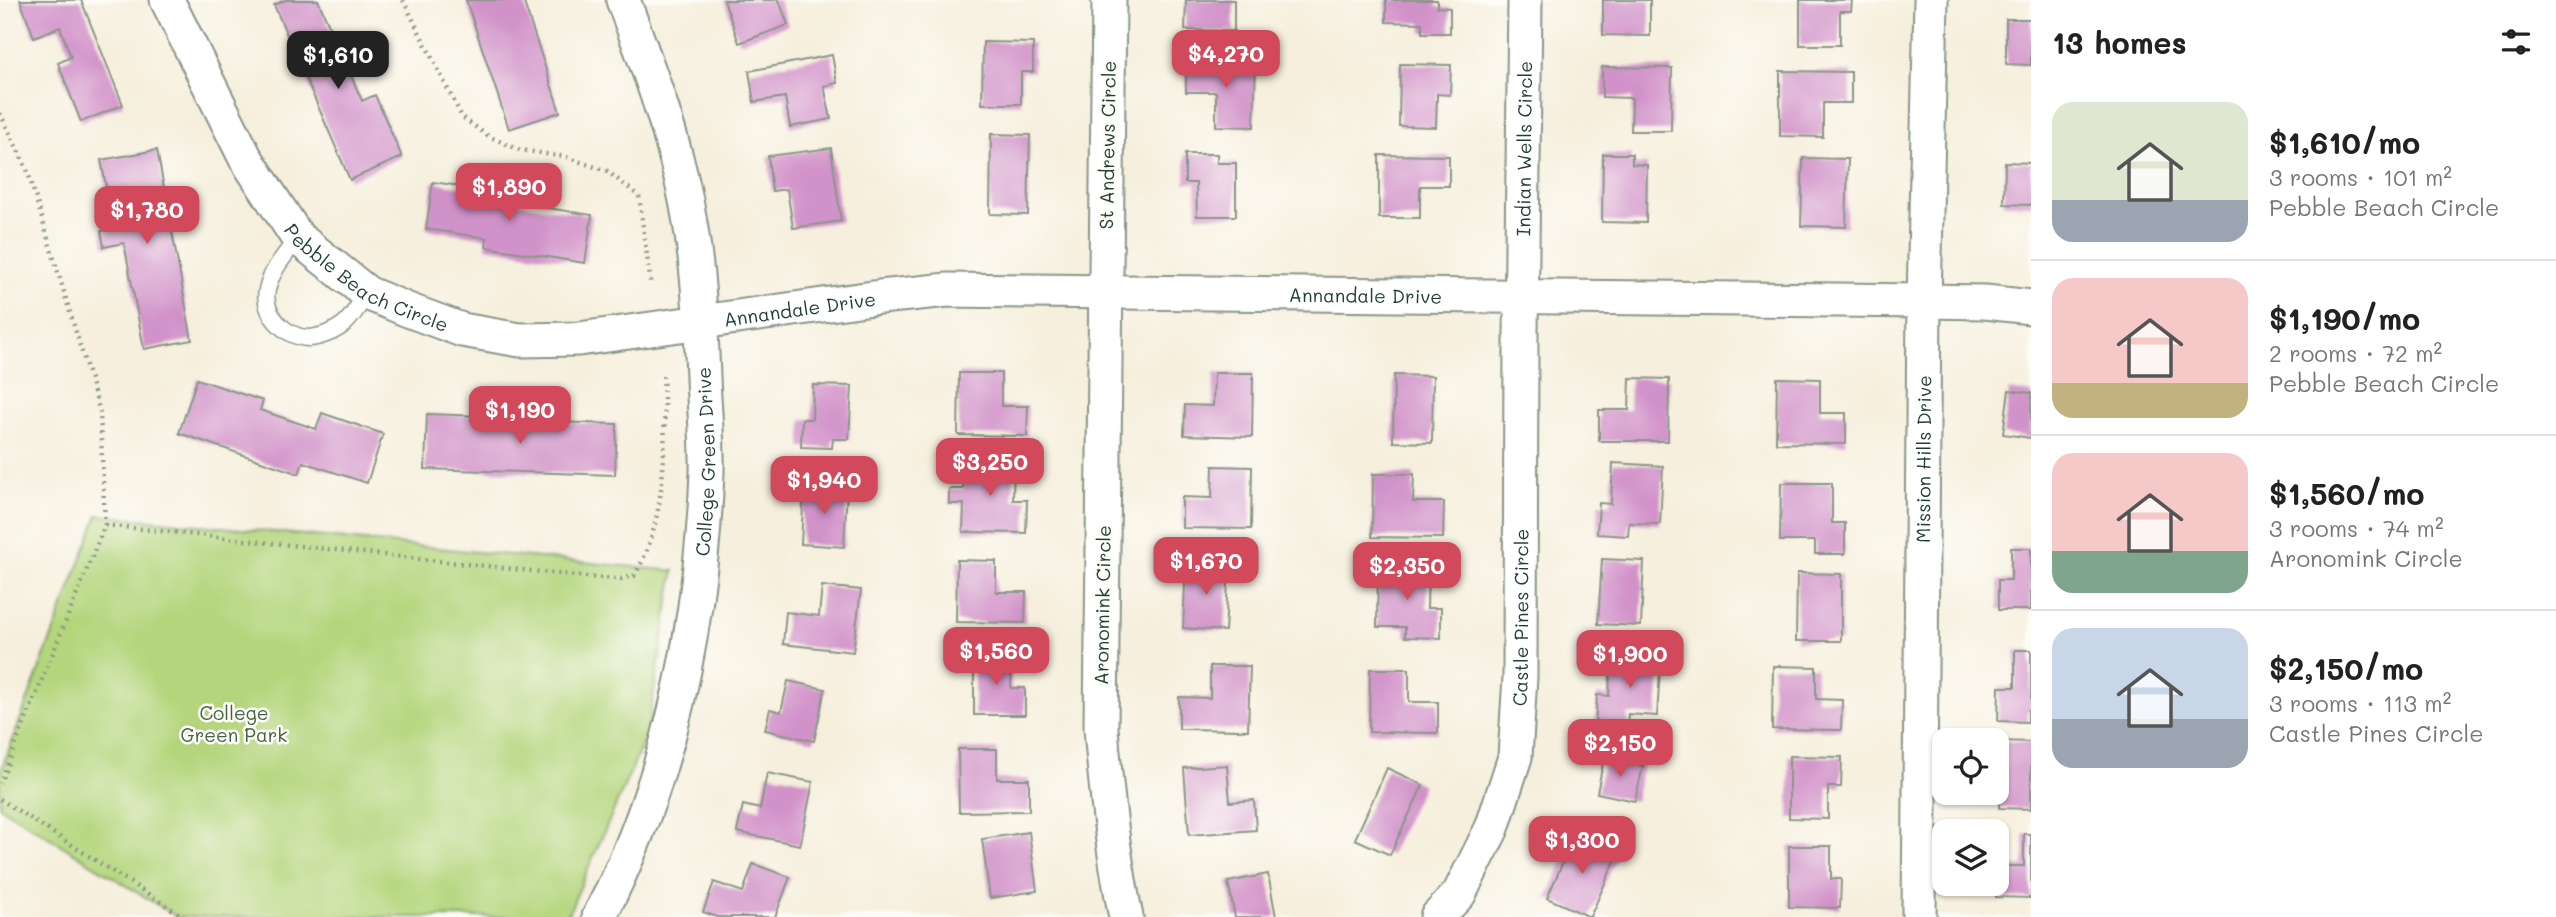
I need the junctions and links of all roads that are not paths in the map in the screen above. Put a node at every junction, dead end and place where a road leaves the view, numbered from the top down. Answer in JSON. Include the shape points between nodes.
{"nodes":[{"id":1,"x":167,"y":0,"type":"edge"},
{"id":2,"x":624,"y":0,"type":"edge"},
{"id":3,"x":1109,"y":0,"type":"edge"},
{"id":4,"x":1525,"y":0,"type":"edge"},
{"id":5,"x":1931,"y":0,"type":"edge"},
{"id":6,"x":298,"y":238,"type":"junction"},
{"id":7,"x":1105,"y":291,"type":"junction"},
{"id":8,"x":367,"y":293,"type":"junction"},
{"id":9,"x":1521,"y":297,"type":"junction"},
{"id":10,"x":1924,"y":301,"type":"junction"},
{"id":11,"x":2031,"y":307,"type":"edge"},
{"id":12,"x":701,"y":322,"type":"junction"},
{"id":13,"x":599,"y":917,"type":"edge"},
{"id":14,"x":1126,"y":917,"type":"edge"},
{"id":15,"x":1437,"y":917,"type":"edge"},
{"id":16,"x":1919,"y":917,"type":"edge"}],
"edges":[{"from":1,"to":6,"type":"street","name":"Pebble Beach Circle","via":[[244,157]]},
{"from":2,"to":12,"type":"street","name":"College Green Drive","via":[[676,155],[691,229]]},
{"from":3,"to":7,"type":"street","name":"St Andrews Circle"},
{"from":4,"to":9,"type":"street","name":"Indian Wells Circle"},
{"from":5,"to":10,"type":"street","name":"Mission Hills Drive"},
{"from":6,"to":8,"type":"street","name":"Pebble Beach Circle"},
{"from":6,"to":8,"type":"lane","via":[[273,272],[266,292],[279,327],[307,338],[332,331],[345,324]]},
{"from":7,"to":9,"type":"street","name":"Annandale Drive"},
{"from":7,"to":12,"type":"street","name":"Annandale Drive","via":[[947,290]]},
{"from":7,"to":14,"type":"street","name":"Aronomink Circle","via":[[1101,728],[1107,805]]},
{"from":8,"to":12,"type":"street","name":"Pebble Beach Circle","via":[[462,330],[520,340],[579,339]]},
{"from":9,"to":10,"type":"street","name":"Annandale Drive"},
{"from":9,"to":15,"type":"street","name":"Castle Pines Circle","via":[[1520,677],[1515,757],[1492,828],[1459,894]]},
{"from":10,"to":11,"type":"street","name":"Annandale Drive"},
{"from":10,"to":16,"type":"street","name":"Mission Hills Drive"},
{"from":12,"to":13,"type":"street","name":"College Green Drive","via":[[707,470],[686,667],[650,801]]}]}
